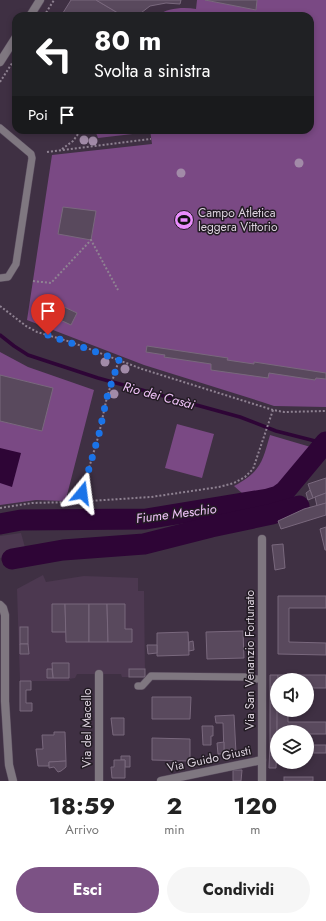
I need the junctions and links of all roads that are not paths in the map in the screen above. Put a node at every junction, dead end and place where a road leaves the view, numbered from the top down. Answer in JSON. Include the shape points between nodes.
{"nodes":[{"id":1,"x":40,"y":0,"type":"edge"},
{"id":2,"x":32,"y":12,"type":"edge"},
{"id":3,"x":12,"y":43,"type":"edge"},
{"id":4,"x":0,"y":62,"type":"edge"},
{"id":5,"x":0,"y":128,"type":"edge"},
{"id":6,"x":0,"y":278,"type":"edge"},
{"id":7,"x":262,"y":539,"type":"dead end"},
{"id":8,"x":0,"y":605,"type":"edge"},
{"id":9,"x":99,"y":674,"type":"dead end"},
{"id":10,"x":262,"y":679,"type":"junction"},
{"id":11,"x":138,"y":686,"type":"dead end"},
{"id":12,"x":262,"y":760,"type":"junction"},
{"id":13,"x":13,"y":781,"type":"edge"},
{"id":14,"x":99,"y":781,"type":"edge"},
{"id":15,"x":161,"y":781,"type":"edge"},
{"id":16,"x":262,"y":781,"type":"edge"}],
"edges":[{"from":1,"to":2,"type":"street"},
{"from":3,"to":4,"type":"street"},
{"from":5,"to":6,"type":"lane","via":[[31,154],[32,158],[16,264],[8,277]]},
{"from":7,"to":10,"type":"street","name":"Via San Venanzio Fortunato"},
{"from":8,"to":13,"type":"street","via":[[5,615],[6,709],[9,764]]},
{"from":9,"to":14,"type":"street","name":"Via del Macello"},
{"from":10,"to":11,"type":"lane","via":[[151,676],[142,686]]},
{"from":10,"to":12,"type":"street","name":"Via San Venanzio Fortunato"},
{"from":12,"to":15,"type":"street","name":"Via Guido Giusti"},
{"from":12,"to":16,"type":"street","name":"Via San Venanzio Fortunato"}]}
